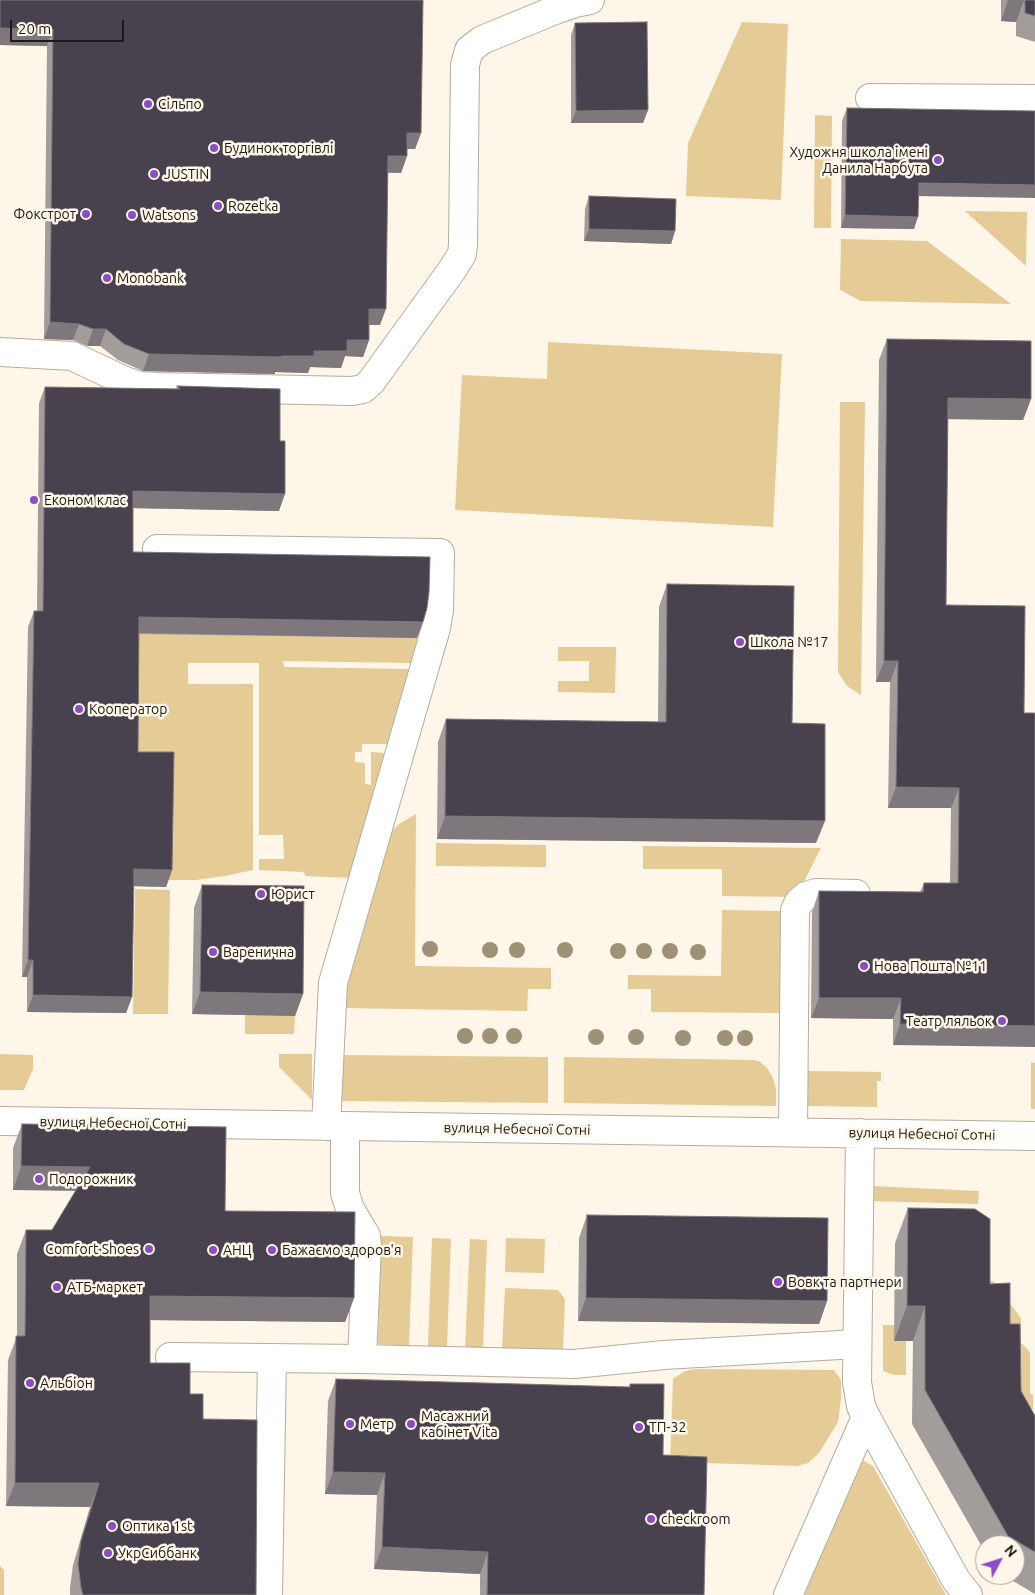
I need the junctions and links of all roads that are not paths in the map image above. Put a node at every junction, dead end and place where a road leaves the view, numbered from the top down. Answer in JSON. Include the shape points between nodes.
{"nodes":[{"id":1,"x":590,"y":0,"type":"edge"},
{"id":2,"x":870,"y":98,"type":"dead end"},
{"id":3,"x":1035,"y":99,"type":"edge"},
{"id":4,"x":0,"y":352,"type":"edge"},
{"id":5,"x":157,"y":549,"type":"dead end"},
{"id":6,"x":877,"y":894,"type":"edge"},
{"id":7,"x":0,"y":1121,"type":"edge"},
{"id":8,"x":336,"y":1126,"type":"junction"},
{"id":9,"x":793,"y":1132,"type":"junction"},
{"id":10,"x":860,"y":1133,"type":"junction"},
{"id":11,"x":1035,"y":1136,"type":"edge"},
{"id":12,"x":857,"y":1344,"type":"junction"},
{"id":13,"x":170,"y":1357,"type":"dead end"},
{"id":14,"x":272,"y":1359,"type":"junction"},
{"id":15,"x":362,"y":1360,"type":"junction"},
{"id":16,"x":866,"y":1418,"type":"junction"},
{"id":17,"x":268,"y":1595,"type":"edge"},
{"id":18,"x":788,"y":1595,"type":"edge"},
{"id":19,"x":968,"y":1595,"type":"edge"}],
"edges":[{"from":1,"to":4,"type":"street","via":[[555,10],[482,40],[469,50],[465,65],[462,254],[363,389],[140,386],[72,356]]},
{"from":2,"to":3,"type":"street"},
{"from":5,"to":8,"type":"street","via":[[440,554],[436,628],[333,983]]},
{"from":6,"to":9,"type":"street","via":[[816,893],[806,896],[795,910]]},
{"from":7,"to":8,"type":"street","name":"вулиця Небесної Сотні"},
{"from":8,"to":9,"type":"street","name":"вулиця Небесної Сотні"},
{"from":8,"to":15,"type":"street","via":[[345,1193],[350,1209],[366,1236]]},
{"from":9,"to":10,"type":"street","name":"вулиця Небесної Сотні"},
{"from":10,"to":11,"type":"street","name":"вулиця Небесної Сотні"},
{"from":10,"to":12,"type":"street"},
{"from":12,"to":15,"type":"street","via":[[664,1355],[574,1364]]},
{"from":12,"to":16,"type":"street","via":[[857,1382]]},
{"from":13,"to":14,"type":"street"},
{"from":14,"to":15,"type":"street"},
{"from":14,"to":17,"type":"street"},
{"from":16,"to":18,"type":"street"},
{"from":16,"to":19,"type":"street","via":[[956,1580]]}]}
